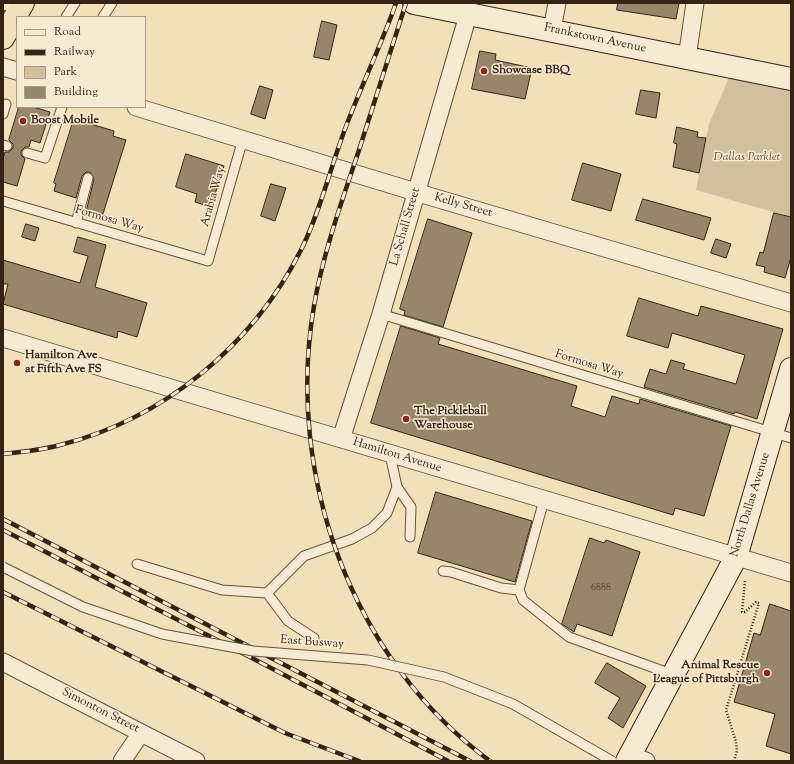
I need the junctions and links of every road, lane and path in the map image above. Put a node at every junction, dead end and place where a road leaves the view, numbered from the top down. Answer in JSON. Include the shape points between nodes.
{"nodes":[{"id":1,"x":75,"y":3,"type":"edge"},
{"id":2,"x":112,"y":3,"type":"edge"},
{"id":3,"x":414,"y":3,"type":"edge"},
{"id":4,"x":557,"y":3,"type":"edge"},
{"id":5,"x":695,"y":3,"type":"edge"},
{"id":6,"x":15,"y":6,"type":"edge"},
{"id":7,"x":468,"y":15,"type":"junction"},
{"id":8,"x":67,"y":16,"type":"edge"},
{"id":9,"x":104,"y":16,"type":"edge"},
{"id":10,"x":552,"y":30,"type":"junction"},
{"id":11,"x":3,"y":38,"type":"edge"},
{"id":12,"x":687,"y":58,"type":"junction"},
{"id":13,"x":3,"y":67,"type":"edge"},
{"id":14,"x":16,"y":71,"type":"edge"},
{"id":15,"x":783,"y":77,"type":"edge"},
{"id":16,"x":6,"y":104,"type":"dead end"},
{"id":17,"x":62,"y":108,"type":"edge"},
{"id":18,"x":139,"y":108,"type":"edge"},
{"id":19,"x":3,"y":114,"type":"edge"},
{"id":20,"x":243,"y":139,"type":"junction"},
{"id":21,"x":27,"y":153,"type":"dead end"},
{"id":22,"x":88,"y":178,"type":"dead end"},
{"id":23,"x":416,"y":192,"type":"junction"},
{"id":24,"x":3,"y":201,"type":"edge"},
{"id":25,"x":76,"y":223,"type":"junction"},
{"id":26,"x":208,"y":261,"type":"joint"},
{"id":27,"x":791,"y":303,"type":"edge"},
{"id":28,"x":381,"y":314,"type":"junction"},
{"id":29,"x":3,"y":338,"type":"edge"},
{"id":30,"x":791,"y":369,"type":"edge"},
{"id":31,"x":782,"y":435,"type":"edge"},
{"id":32,"x":341,"y":439,"type":"junction"},
{"id":33,"x":390,"y":454,"type":"junction"},
{"id":34,"x":397,"y":487,"type":"junction"},
{"id":35,"x":544,"y":500,"type":"junction"},
{"id":36,"x":410,"y":537,"type":"dead end"},
{"id":37,"x":138,"y":564,"type":"dead end"},
{"id":38,"x":739,"y":566,"type":"junction"},
{"id":39,"x":3,"y":567,"type":"edge"},
{"id":40,"x":442,"y":571,"type":"dead end"},
{"id":41,"x":791,"y":573,"type":"edge"},
{"id":42,"x":519,"y":590,"type":"junction"},
{"id":43,"x":267,"y":593,"type":"junction"},
{"id":44,"x":314,"y":638,"type":"dead end"},
{"id":45,"x":3,"y":662,"type":"edge"},
{"id":46,"x":674,"y":675,"type":"junction"},
{"id":47,"x":141,"y":733,"type":"junction"},
{"id":48,"x":629,"y":760,"type":"edge"},
{"id":49,"x":122,"y":761,"type":"edge"},
{"id":50,"x":196,"y":761,"type":"edge"},
{"id":51,"x":734,"y":761,"type":"edge"}],
"edges":[{"from":1,"to":8,"type":"lane"},
{"from":2,"to":9,"type":"lane"},
{"from":3,"to":7,"type":"main road","name":"Frankstown Avenue"},
{"from":4,"to":10,"type":"street"},
{"from":5,"to":12,"type":"street"},
{"from":6,"to":11,"type":"highway"},
{"from":7,"to":10,"type":"main road","name":"Frankstown Avenue"},
{"from":7,"to":23,"type":"street","name":"La Schall Street"},
{"from":10,"to":12,"type":"main road","name":"Frankstown Avenue"},
{"from":12,"to":15,"type":"main road","name":"Frankstown Avenue"},
{"from":13,"to":14,"type":"street"},
{"from":16,"to":19,"type":"lane"},
{"from":17,"to":21,"type":"lane","via":[[45,158]]},
{"from":18,"to":20,"type":"street","name":"Kelly Street"},
{"from":20,"to":23,"type":"street","name":"Kelly Street"},
{"from":20,"to":26,"type":"lane","name":"Arabia Way"},
{"from":22,"to":25,"type":"lane"},
{"from":23,"to":27,"type":"street","name":"Kelly Street"},
{"from":23,"to":28,"type":"street","name":"La Schall Street"},
{"from":24,"to":25,"type":"lane","name":"Formosa Way"},
{"from":25,"to":26,"type":"lane","name":"Formosa Way"},
{"from":28,"to":31,"type":"lane","name":"Formosa Way"},
{"from":28,"to":32,"type":"street","name":"La Schall Street"},
{"from":29,"to":32,"type":"street","name":"Hamilton Avenue"},
{"from":30,"to":31,"type":"main road","name":"North Dallas Avenue"},
{"from":31,"to":38,"type":"main road","name":"North Dallas Avenue"},
{"from":32,"to":33,"type":"street","name":"Hamilton Avenue"},
{"from":33,"to":34,"type":"lane"},
{"from":33,"to":35,"type":"street","name":"Hamilton Avenue"},
{"from":34,"to":36,"type":"lane","via":[[411,507]]},
{"from":34,"to":43,"type":"lane","via":[[387,513],[372,528],[352,539],[304,556]]},
{"from":35,"to":38,"type":"street","name":"Hamilton Avenue"},
{"from":35,"to":42,"type":"lane"},
{"from":37,"to":43,"type":"lane","via":[[222,590]]},
{"from":38,"to":41,"type":"street","name":"Hamilton Avenue"},
{"from":38,"to":46,"type":"main road","name":"North Dallas Avenue"},
{"from":38,"to":51,"type":"path","via":[[746,583],[742,612],[756,602],[759,603],[726,710],[736,742]]},
{"from":39,"to":48,"type":"lane","name":"East Busway","bridge":true,"via":[[82,607],[162,634],[253,651],[368,660],[444,677],[513,704]]},
{"from":40,"to":42,"type":"lane","via":[[501,588]]},
{"from":42,"to":46,"type":"lane","via":[[523,600],[569,636]]},
{"from":43,"to":44,"type":"lane","via":[[288,621]]},
{"from":45,"to":47,"type":"street","name":"Simonton Street"},
{"from":46,"to":48,"type":"main road","name":"North Dallas Avenue"},
{"from":47,"to":49,"type":"street"},
{"from":47,"to":50,"type":"street","name":"Simonton Street"}]}
